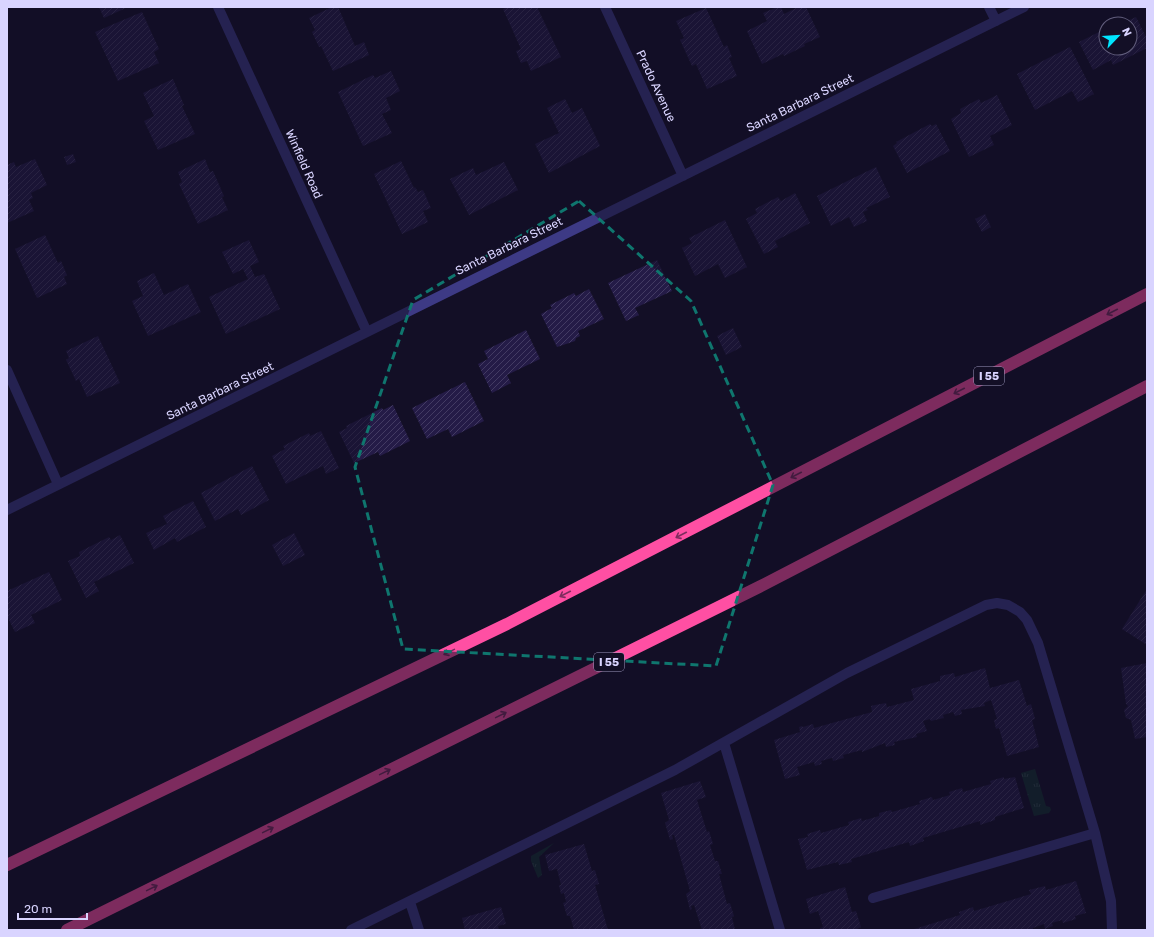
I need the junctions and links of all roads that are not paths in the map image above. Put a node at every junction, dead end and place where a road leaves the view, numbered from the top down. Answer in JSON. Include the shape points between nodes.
{"nodes":[{"id":1,"x":218,"y":7,"type":"edge"},
{"id":2,"x":606,"y":7,"type":"edge"},
{"id":3,"x":989,"y":7,"type":"edge"},
{"id":4,"x":1024,"y":7,"type":"edge"},
{"id":5,"x":996,"y":21,"type":"junction"},
{"id":6,"x":683,"y":176,"type":"junction"},
{"id":7,"x":1147,"y":294,"type":"edge"},
{"id":8,"x":367,"y":332,"type":"junction"},
{"id":9,"x":7,"y":370,"type":"edge"},
{"id":10,"x":1147,"y":386,"type":"edge"},
{"id":11,"x":58,"y":484,"type":"junction"},
{"id":12,"x":7,"y":510,"type":"edge"},
{"id":13,"x":724,"y":743,"type":"junction"},
{"id":14,"x":1095,"y":833,"type":"junction"},
{"id":15,"x":7,"y":866,"type":"edge"},
{"id":16,"x":873,"y":898,"type":"dead end"},
{"id":17,"x":410,"y":902,"type":"junction"},
{"id":18,"x":67,"y":930,"type":"edge"},
{"id":19,"x":351,"y":930,"type":"edge"},
{"id":20,"x":419,"y":930,"type":"edge"},
{"id":21,"x":780,"y":930,"type":"edge"},
{"id":22,"x":1112,"y":930,"type":"edge"}],
"edges":[{"from":1,"to":8,"type":"street","name":"Winfield Road"},
{"from":2,"to":6,"type":"street","name":"Prado Avenue"},
{"from":3,"to":5,"type":"street"},
{"from":4,"to":5,"type":"street","name":"Santa Barbara Street"},
{"from":5,"to":6,"type":"street","name":"Santa Barbara Street"},
{"from":6,"to":8,"type":"street","name":"Santa Barbara Street"},
{"from":7,"to":15,"type":"highway","number":"I 55","one_way":true,"via":[[507,624]]},
{"from":8,"to":11,"type":"street","name":"Santa Barbara Street"},
{"from":9,"to":11,"type":"street"},
{"from":18,"to":10,"type":"highway","number":"I 55","one_way":true,"via":[[760,587]]},
{"from":11,"to":12,"type":"street","name":"Santa Barbara Street"},
{"from":13,"to":14,"type":"street","via":[[847,673],[966,615],[997,603],[1008,605],[1020,612],[1034,631]]},
{"from":13,"to":17,"type":"street","via":[[622,797]]},
{"from":13,"to":21,"type":"street"},
{"from":14,"to":16,"type":"street"},
{"from":14,"to":22,"type":"street","via":[[1111,901]]},
{"from":17,"to":19,"type":"street"},
{"from":17,"to":20,"type":"street"}]}
